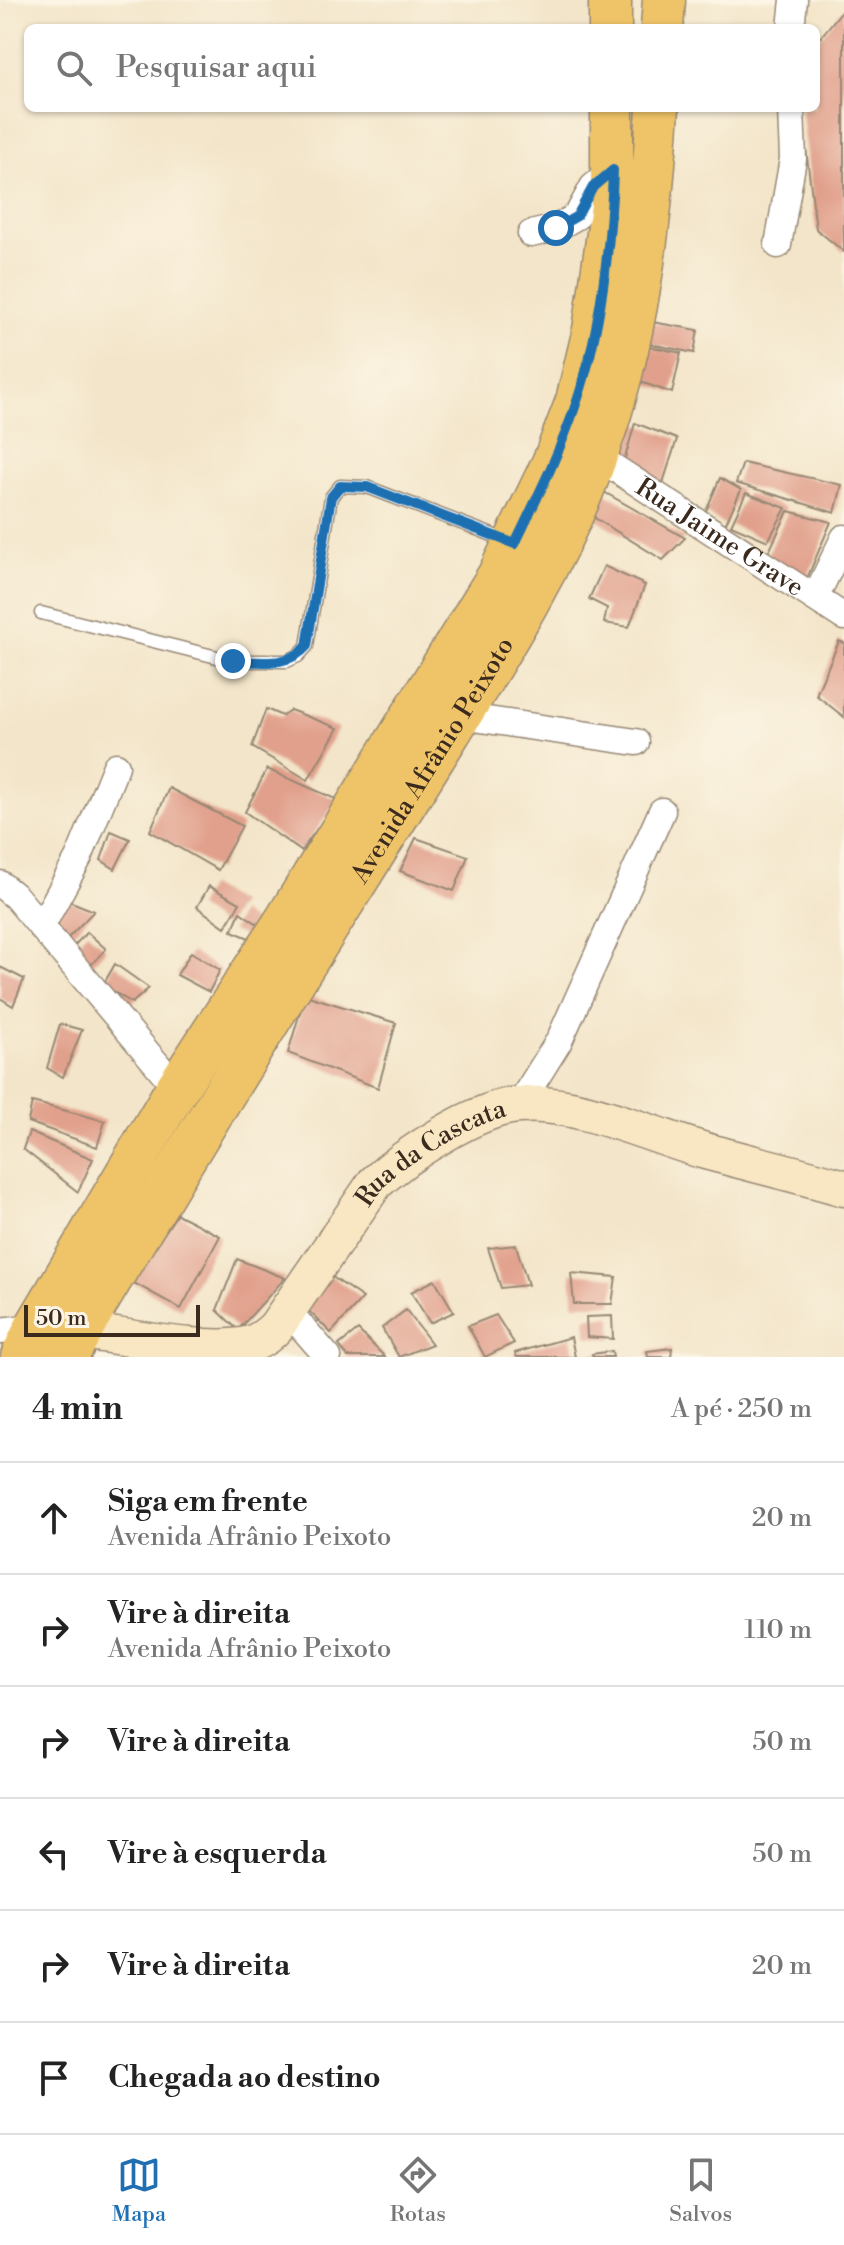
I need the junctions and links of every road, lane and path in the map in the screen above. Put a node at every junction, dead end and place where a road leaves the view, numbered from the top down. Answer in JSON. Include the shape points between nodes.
{"nodes":[{"id":1,"x":610,"y":0,"type":"edge"},
{"id":2,"x":664,"y":0,"type":"edge"},
{"id":3,"x":794,"y":0,"type":"edge"},
{"id":4,"x":610,"y":24,"type":"edge"},
{"id":5,"x":662,"y":24,"type":"edge"},
{"id":6,"x":791,"y":24,"type":"edge"},
{"id":7,"x":612,"y":112,"type":"edge"},
{"id":8,"x":658,"y":112,"type":"edge"},
{"id":9,"x":791,"y":112,"type":"edge"},
{"id":10,"x":613,"y":170,"type":"junction"},
{"id":11,"x":531,"y":234,"type":"dead end"},
{"id":12,"x":778,"y":245,"type":"dead end"},
{"id":13,"x":596,"y":456,"type":"junction"},
{"id":14,"x":844,"y":538,"type":"edge"},
{"id":15,"x":515,"y":544,"type":"junction"},
{"id":16,"x":815,"y":598,"type":"junction"},
{"id":17,"x":41,"y":613,"type":"dead end"},
{"id":18,"x":844,"y":617,"type":"edge"},
{"id":19,"x":460,"y":716,"type":"junction"},
{"id":20,"x":636,"y":742,"type":"dead end"},
{"id":21,"x":116,"y":766,"type":"dead end"},
{"id":22,"x":662,"y":811,"type":"dead end"},
{"id":23,"x":0,"y":884,"type":"edge"},
{"id":24,"x":41,"y":927,"type":"junction"},
{"id":25,"x":177,"y":1088,"type":"junction"},
{"id":26,"x":519,"y":1105,"type":"junction"},
{"id":27,"x":838,"y":1181,"type":"edge"},
{"id":28,"x":287,"y":1310,"type":"junction"},
{"id":29,"x":19,"y":1338,"type":"edge"},
{"id":30,"x":74,"y":1344,"type":"edge"},
{"id":31,"x":328,"y":1357,"type":"edge"}],
"edges":[{"from":1,"to":4,"type":"main road"},
{"from":2,"to":5,"type":"main road"},
{"from":3,"to":6,"type":"street"},
{"from":7,"to":10,"type":"main road","name":"Avenida Afrânio Peixoto"},
{"from":8,"to":13,"type":"main road","name":"Avenida Afrânio Peixoto","via":[[640,284],[628,349]]},
{"from":9,"to":12,"type":"street","via":[[793,159]]},
{"from":10,"to":11,"type":"street","via":[[593,187],[577,216]]},
{"from":10,"to":15,"type":"main road","name":"Avenida Afrânio Peixoto","via":[[606,256],[577,401]]},
{"from":13,"to":16,"type":"street","name":"Rua Jaime Grave"},
{"from":13,"to":19,"type":"main road","name":"Avenida Afrânio Peixoto","via":[[550,557]]},
{"from":14,"to":16,"type":"street"},
{"from":15,"to":17,"type":"lane","via":[[367,487],[340,486],[331,497],[307,646],[287,661],[233,661]]},
{"from":15,"to":25,"type":"main road","name":"Avenida Afrânio Peixoto","via":[[360,803]]},
{"from":16,"to":18,"type":"street","name":"Rua Jaime Grave"},
{"from":19,"to":20,"type":"street"},
{"from":19,"to":30,"type":"main road","name":"Avenida Afrânio Peixoto"},
{"from":21,"to":24,"type":"street","via":[[73,871]]},
{"from":22,"to":26,"type":"street","via":[[559,1041]]},
{"from":23,"to":24,"type":"street"},
{"from":24,"to":25,"type":"street"},
{"from":25,"to":29,"type":"main road","name":"Avenida Afrânio Peixoto"},
{"from":26,"to":27,"type":"main road","name":"Rua da Cascata","via":[[591,1115],[701,1149]]},
{"from":26,"to":28,"type":"main road","name":"Rua da Cascata","via":[[487,1113],[393,1167],[375,1183]]},
{"from":28,"to":30,"type":"main road","name":"Rua da Cascata","via":[[266,1337],[252,1344]]},
{"from":28,"to":31,"type":"street"}]}
